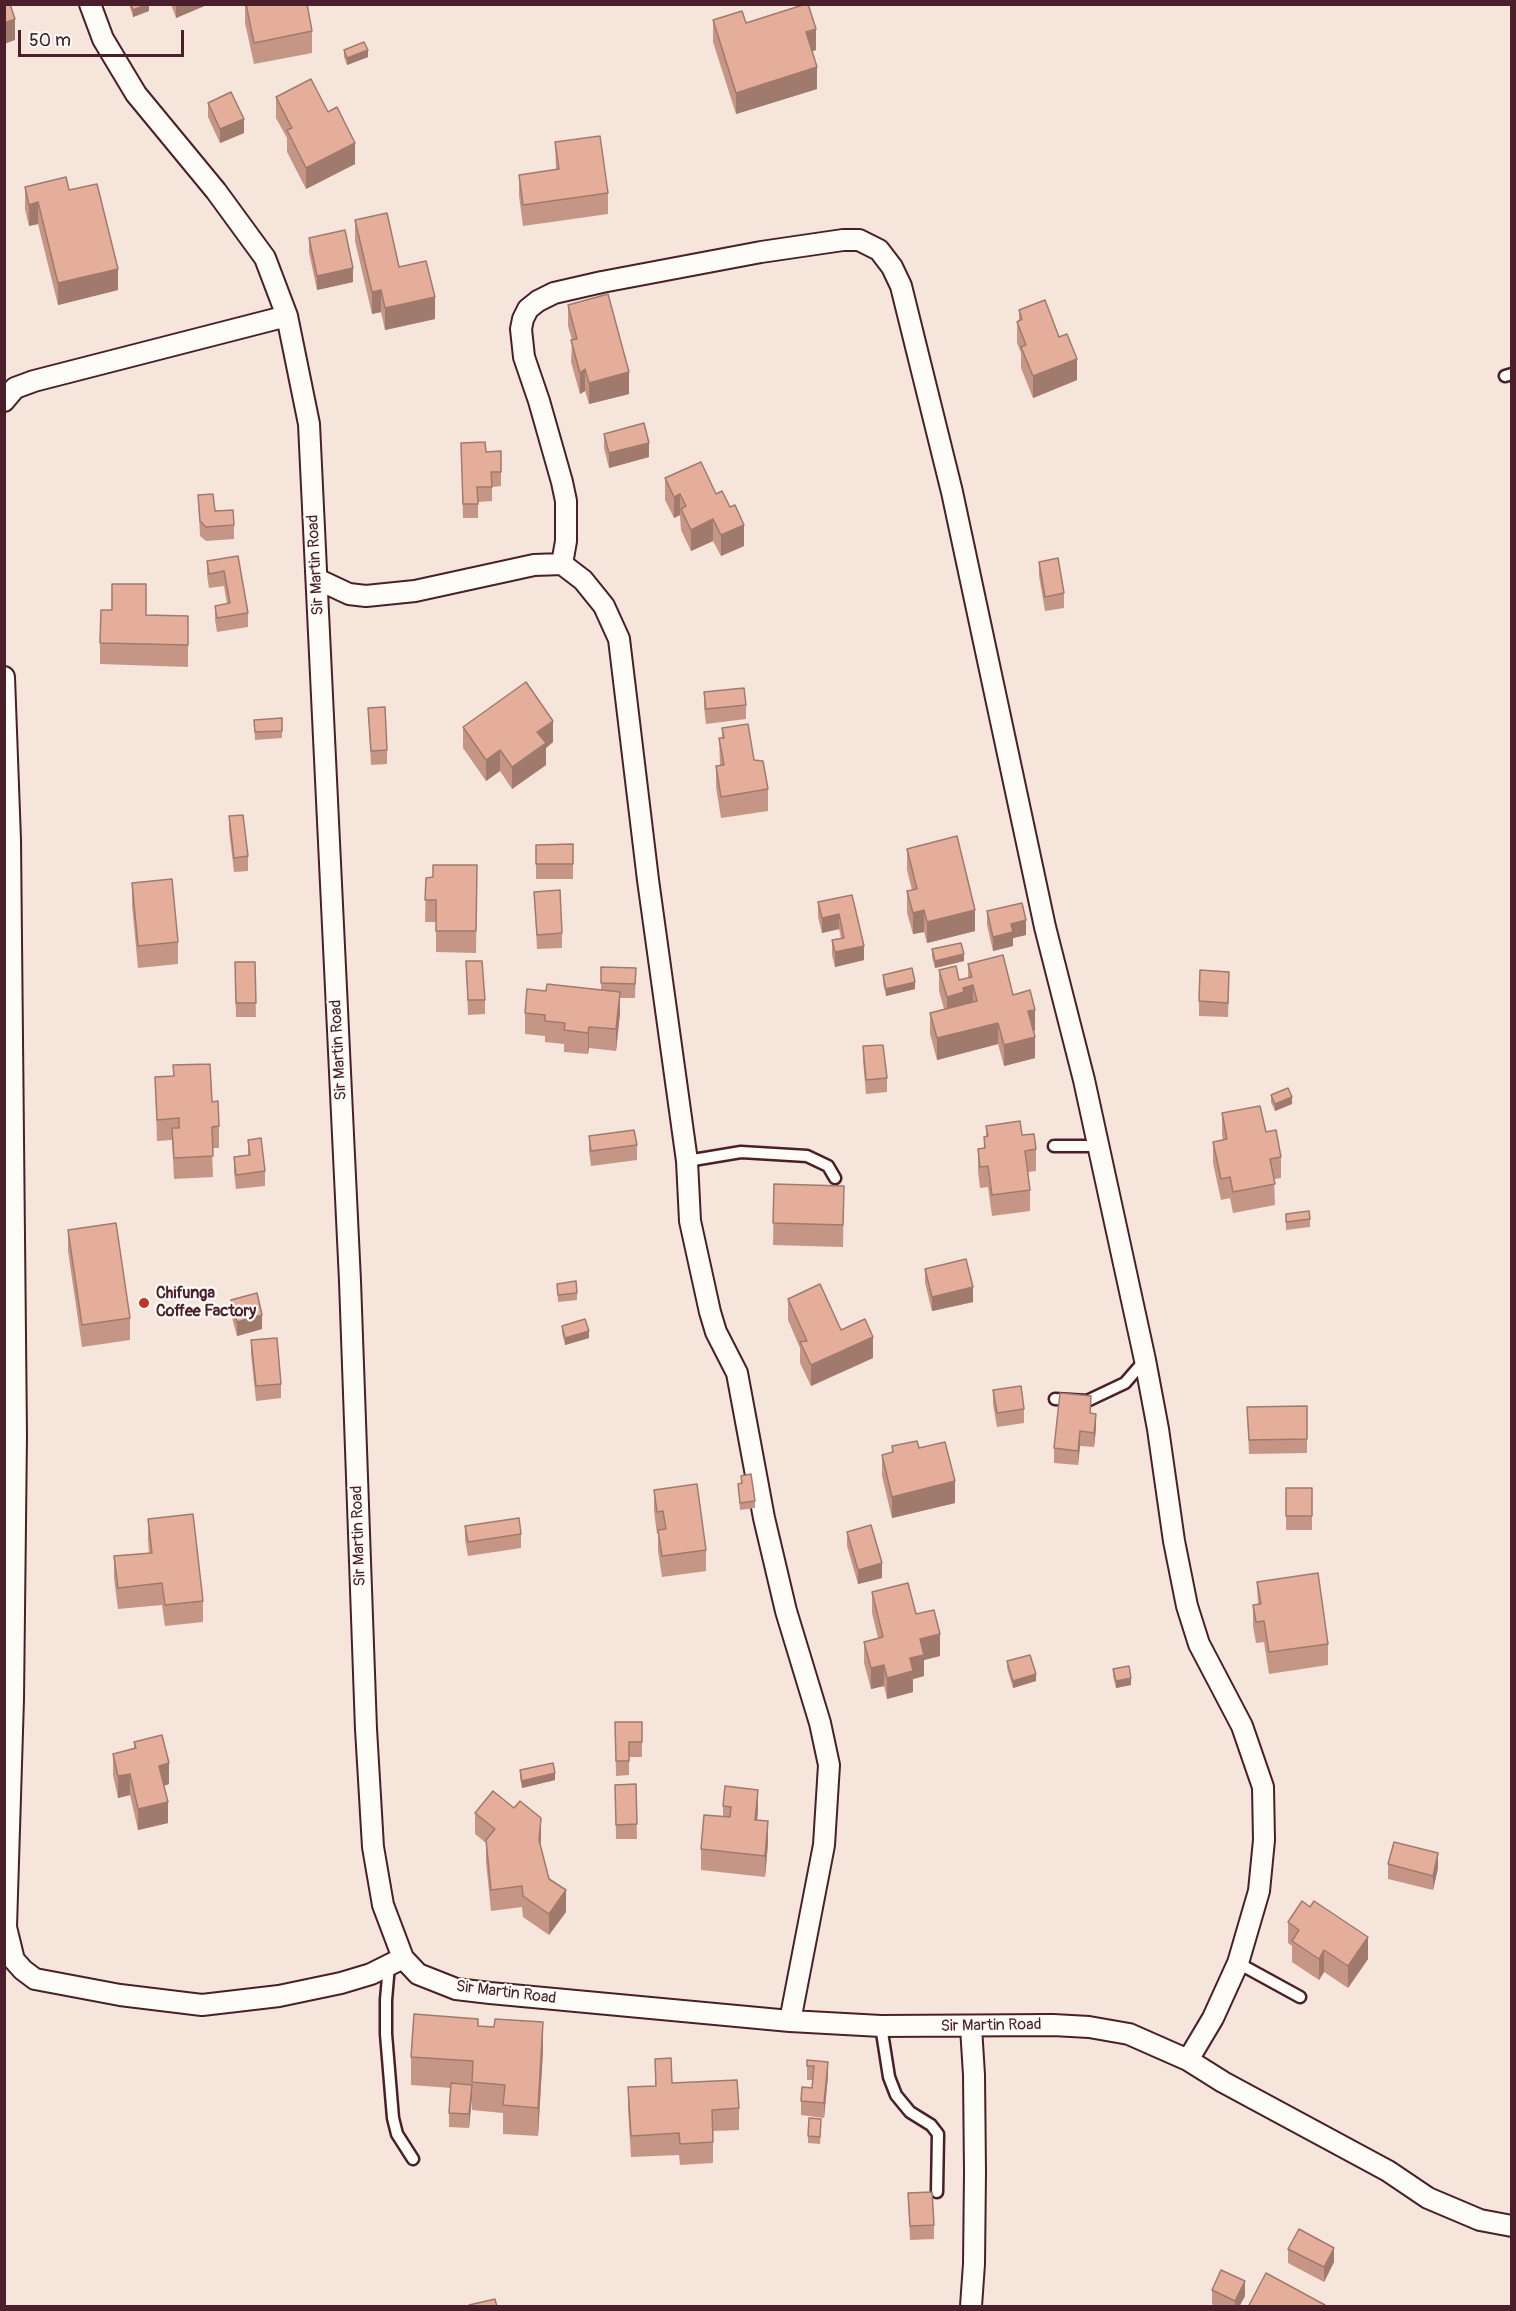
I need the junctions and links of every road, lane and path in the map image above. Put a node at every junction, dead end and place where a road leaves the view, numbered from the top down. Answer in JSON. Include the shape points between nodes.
{"nodes":[{"id":1,"x":90,"y":4,"type":"edge"},
{"id":2,"x":287,"y":316,"type":"junction"},
{"id":3,"x":4,"y":401,"type":"edge"},
{"id":4,"x":562,"y":564,"type":"junction"},
{"id":5,"x":317,"y":579,"type":"junction"},
{"id":6,"x":4,"y":677,"type":"edge"},
{"id":7,"x":1054,"y":1146,"type":"dead end"},
{"id":8,"x":1100,"y":1146,"type":"junction"},
{"id":9,"x":687,"y":1161,"type":"junction"},
{"id":10,"x":835,"y":1178,"type":"dead end"},
{"id":11,"x":1145,"y":1360,"type":"junction"},
{"id":12,"x":1055,"y":1399,"type":"dead end"},
{"id":13,"x":396,"y":1962,"type":"junction"},
{"id":14,"x":1238,"y":1963,"type":"junction"},
{"id":15,"x":1300,"y":1997,"type":"dead end"},
{"id":16,"x":790,"y":2021,"type":"junction"},
{"id":17,"x":881,"y":2026,"type":"junction"},
{"id":18,"x":971,"y":2026,"type":"junction"},
{"id":19,"x":1188,"y":2060,"type":"junction"},
{"id":20,"x":413,"y":2159,"type":"dead end"},
{"id":21,"x":937,"y":2192,"type":"dead end"},
{"id":22,"x":1512,"y":2226,"type":"edge"},
{"id":23,"x":971,"y":2307,"type":"edge"}],
"edges":[{"from":1,"to":2,"type":"street","name":"Sir Martin Road","via":[[103,39],[136,93],[266,258]]},
{"from":2,"to":3,"type":"street","via":[[34,381],[15,388]]},
{"from":2,"to":5,"type":"street","name":"Sir Martin Road","via":[[309,424]]},
{"from":4,"to":5,"type":"street","via":[[366,596],[349,594]]},
{"from":4,"to":8,"type":"street","via":[[566,501],[524,357],[521,329],[528,309],[554,293],[761,252],[843,240],[859,240],[879,250],[901,286],[952,492],[1045,927]]},
{"from":4,"to":9,"type":"street","via":[[583,580],[604,606],[620,639]]},
{"from":5,"to":13,"type":"street","name":"Sir Martin Road","via":[[372,1835],[382,1905]]},
{"from":6,"to":13,"type":"street","via":[[10,840],[16,1435],[6,1927],[14,1960],[35,1978],[120,1995],[202,2005],[279,1996],[371,1974]]},
{"from":7,"to":8,"type":"lane"},
{"from":8,"to":11,"type":"street"},
{"from":9,"to":10,"type":"lane","via":[[741,1152],[807,1156],[828,1166]]},
{"from":9,"to":16,"type":"street","via":[[690,1221],[702,1283],[716,1332],[737,1373],[764,1518],[829,1765],[824,1845]]},
{"from":11,"to":12,"type":"lane","via":[[1125,1383],[1087,1401]]},
{"from":11,"to":14,"type":"street","via":[[1187,1606],[1199,1644],[1242,1726],[1263,1787],[1264,1840],[1259,1891]]},
{"from":13,"to":16,"type":"street","name":"Sir Martin Road","via":[[456,1989]]},
{"from":13,"to":20,"type":"lane","via":[[386,1980],[393,2118],[397,2134]]},
{"from":14,"to":15,"type":"lane"},
{"from":14,"to":19,"type":"street"},
{"from":16,"to":17,"type":"street","name":"Sir Martin Road"},
{"from":17,"to":18,"type":"street","name":"Sir Martin Road"},
{"from":17,"to":21,"type":"lane","via":[[889,2077],[896,2095],[938,2134]]},
{"from":18,"to":19,"type":"street","name":"Sir Martin Road","via":[[1089,2027],[1129,2034]]},
{"from":18,"to":23,"type":"street","via":[[975,2172]]},
{"from":19,"to":22,"type":"street","name":"Sir Martin Road","via":[[1388,2171],[1428,2198],[1480,2220]]}]}
